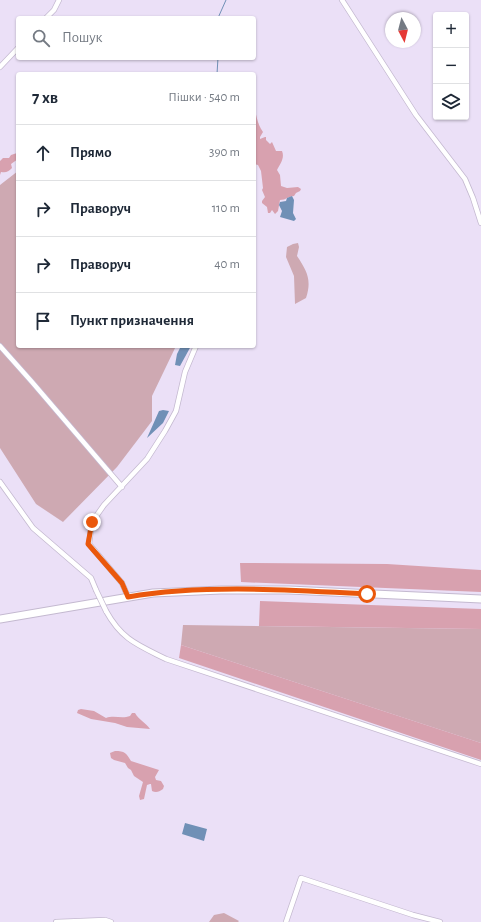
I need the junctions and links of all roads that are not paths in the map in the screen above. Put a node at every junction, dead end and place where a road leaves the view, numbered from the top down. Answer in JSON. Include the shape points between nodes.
{"nodes":[{"id":1,"x":59,"y":0,"type":"edge"},
{"id":2,"x":342,"y":0,"type":"edge"},
{"id":3,"x":48,"y":16,"type":"edge"},
{"id":4,"x":16,"y":50,"type":"edge"},
{"id":5,"x":0,"y":67,"type":"edge"},
{"id":6,"x":481,"y":222,"type":"edge"},
{"id":7,"x":0,"y":346,"type":"edge"},
{"id":8,"x":195,"y":348,"type":"edge"},
{"id":9,"x":0,"y":482,"type":"edge"},
{"id":10,"x":122,"y":487,"type":"junction"},
{"id":11,"x":128,"y":597,"type":"junction"},
{"id":12,"x":481,"y":599,"type":"edge"},
{"id":13,"x":0,"y":619,"type":"edge"},
{"id":14,"x":481,"y":764,"type":"edge"},
{"id":15,"x":56,"y":922,"type":"edge"},
{"id":16,"x":111,"y":922,"type":"edge"},
{"id":17,"x":286,"y":922,"type":"edge"},
{"id":18,"x":440,"y":922,"type":"edge"}],
"edges":[{"from":1,"to":3,"type":"street"},
{"from":2,"to":6,"type":"street","via":[[416,115],[465,179]]},
{"from":4,"to":5,"type":"street"},
{"from":7,"to":10,"type":"street"},
{"from":8,"to":10,"type":"street","via":[[185,372],[176,411],[169,425],[147,459]]},
{"from":9,"to":14,"type":"street","bridge":true,"via":[[34,528],[91,578],[115,626],[140,646],[166,659]]},
{"from":10,"to":11,"type":"street","via":[[92,522],[88,544],[122,583]]},
{"from":11,"to":12,"type":"main road","via":[[153,593],[221,590],[289,590]]},
{"from":11,"to":13,"type":"main road"},
{"from":15,"to":16,"type":"street"},
{"from":17,"to":18,"type":"street","via":[[301,878]]}]}
